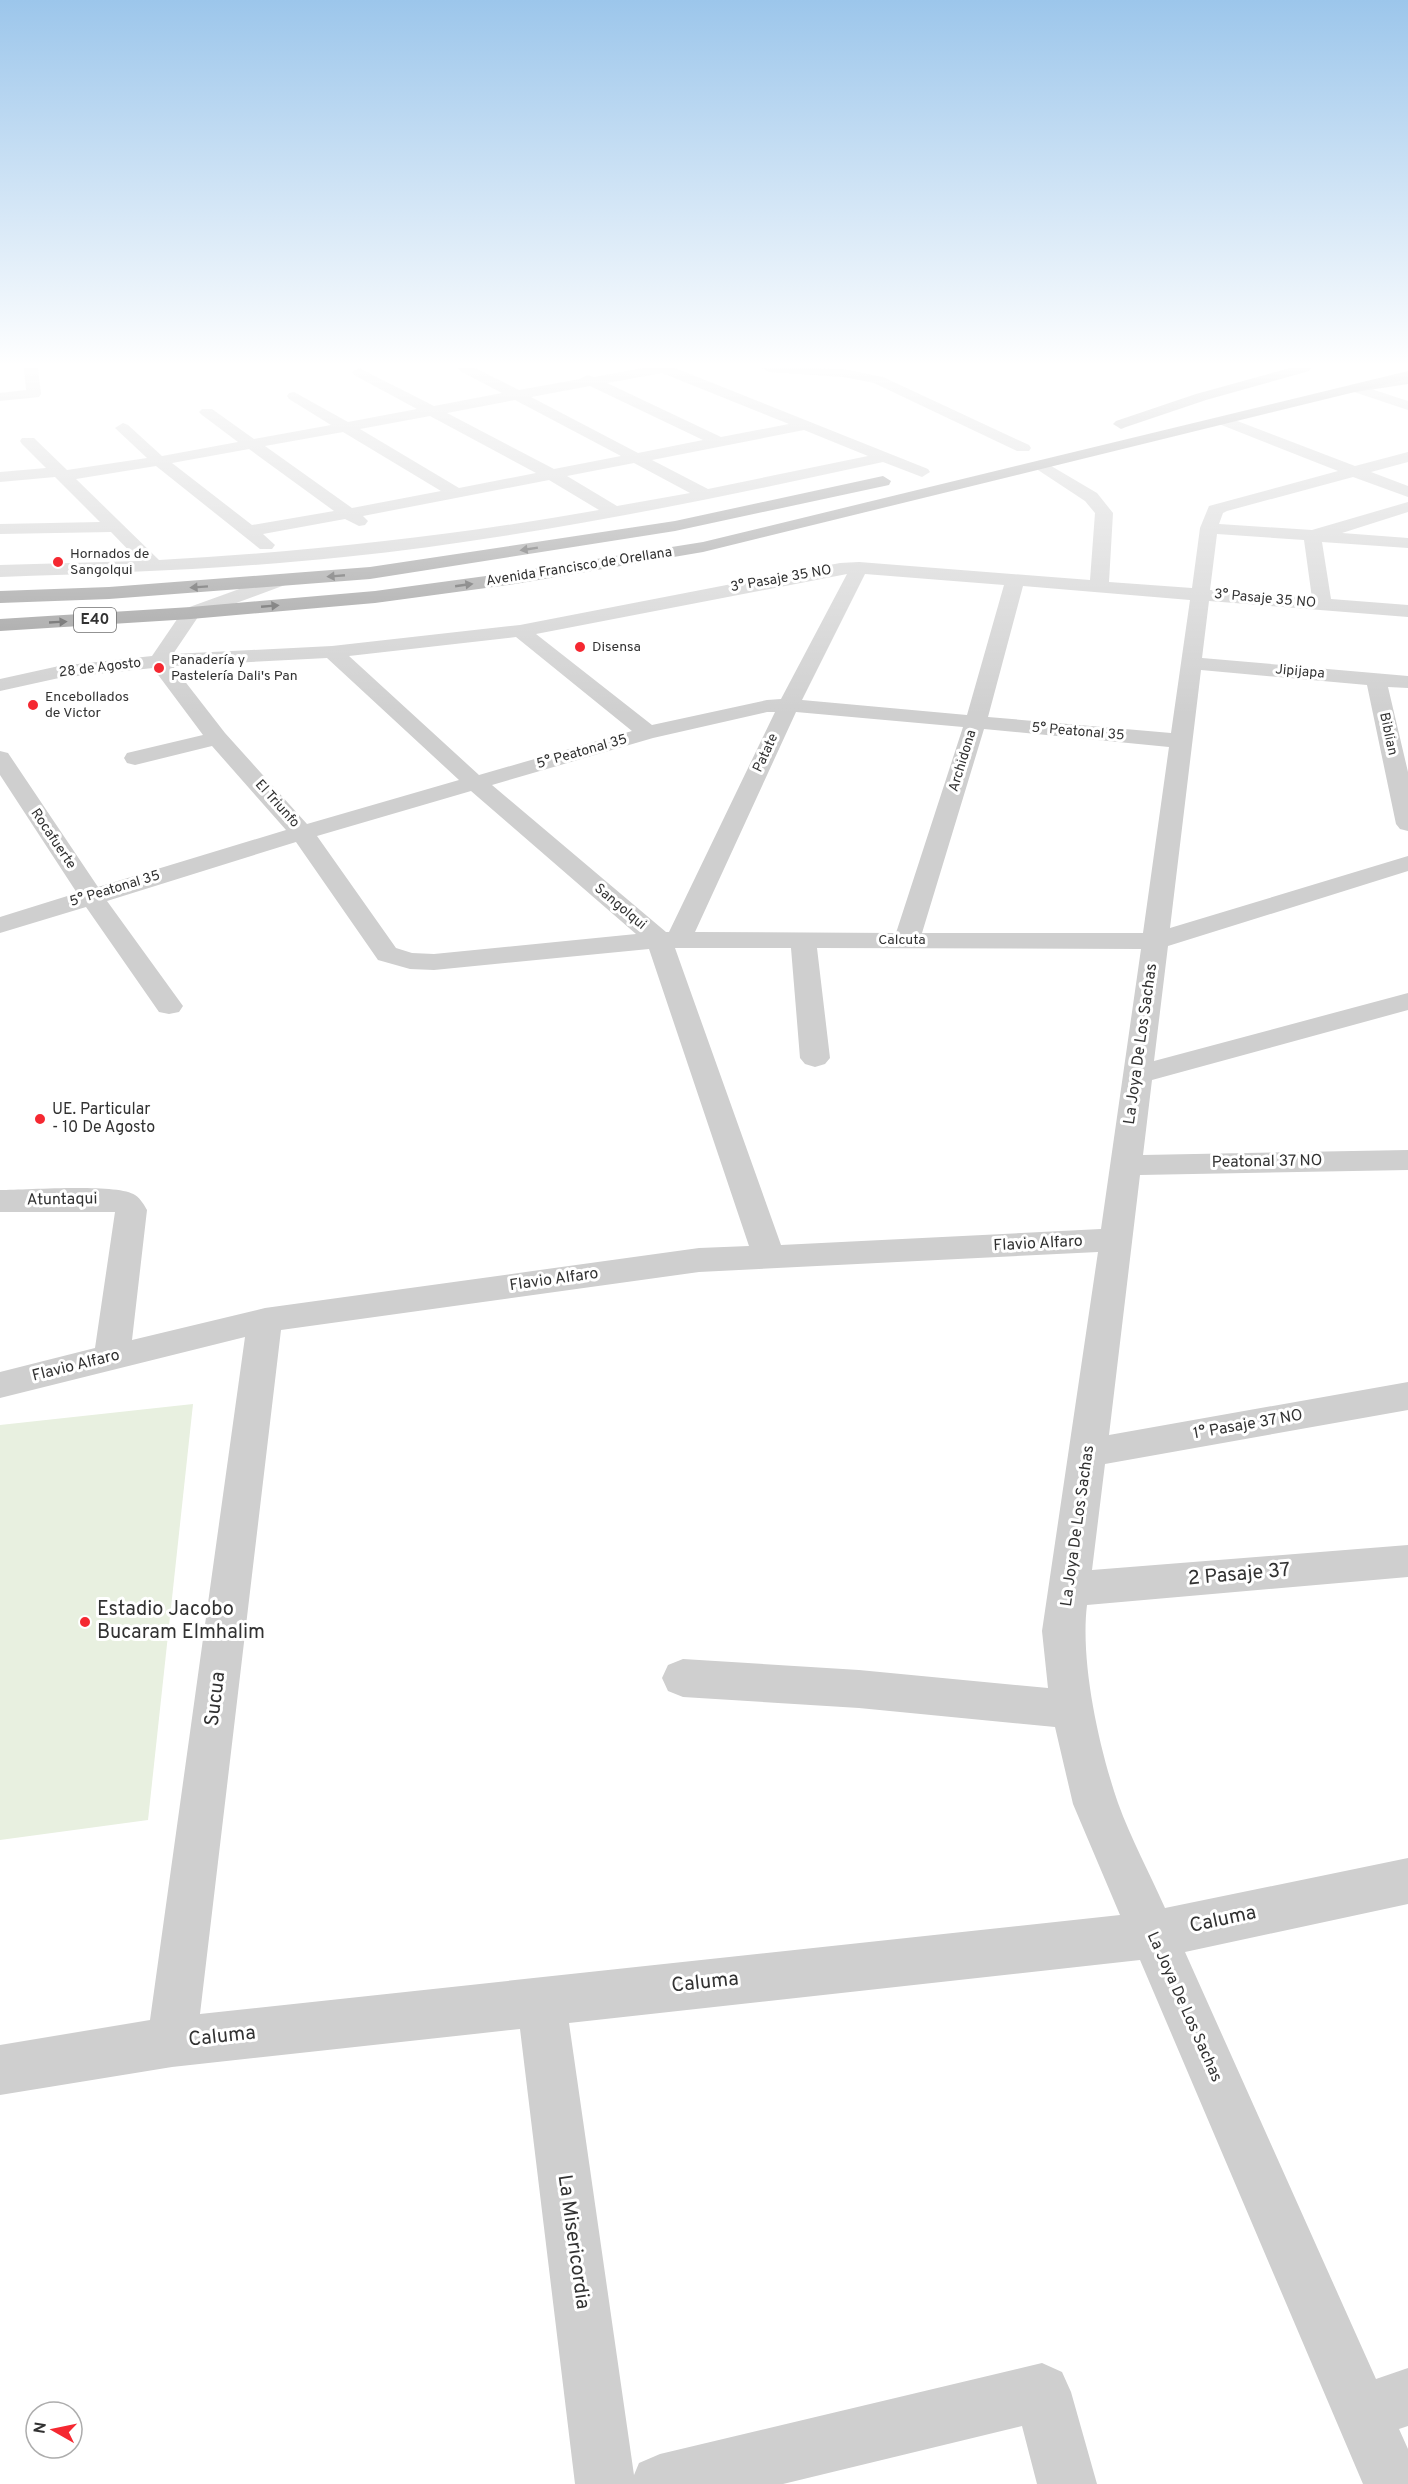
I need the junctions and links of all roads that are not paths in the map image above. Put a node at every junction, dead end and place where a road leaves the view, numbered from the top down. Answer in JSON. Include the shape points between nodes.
{"nodes":[{"id":1,"x":71,"y":484,"type":"edge"},
{"id":2,"x":188,"y":484,"type":"edge"},
{"id":3,"x":308,"y":484,"type":"edge"},
{"id":4,"x":441,"y":484,"type":"edge"},
{"id":5,"x":505,"y":484,"type":"edge"},
{"id":6,"x":568,"y":484,"type":"edge"},
{"id":7,"x":686,"y":484,"type":"edge"},
{"id":8,"x":754,"y":484,"type":"edge"},
{"id":9,"x":867,"y":484,"type":"edge"},
{"id":10,"x":963,"y":484,"type":"edge"},
{"id":11,"x":1070,"y":484,"type":"edge"},
{"id":12,"x":1305,"y":484,"type":"edge"},
{"id":13,"x":1388,"y":484,"type":"edge"},
{"id":14,"x":1408,"y":492,"type":"edge"},
{"id":15,"x":458,"y":494,"type":"junction"},
{"id":16,"x":705,"y":494,"type":"junction"},
{"id":17,"x":1408,"y":507,"type":"edge"},
{"id":18,"x":613,"y":511,"type":"junction"},
{"id":19,"x":350,"y":514,"type":"junction"},
{"id":20,"x":1212,"y":519,"type":"junction"},
{"id":21,"x":115,"y":527,"type":"junction"},
{"id":22,"x":0,"y":528,"type":"edge"},
{"id":23,"x":249,"y":531,"type":"junction"},
{"id":24,"x":1312,"y":536,"type":"junction"},
{"id":25,"x":1408,"y":543,"type":"edge"},
{"id":26,"x":394,"y":546,"type":"junction"},
{"id":27,"x":281,"y":558,"type":"junction"},
{"id":28,"x":155,"y":566,"type":"junction"},
{"id":29,"x":859,"y":568,"type":"junction"},
{"id":30,"x":0,"y":571,"type":"edge"},
{"id":31,"x":1015,"y":580,"type":"junction"},
{"id":32,"x":278,"y":581,"type":"junction"},
{"id":33,"x":1099,"y":585,"type":"junction"},
{"id":34,"x":1200,"y":593,"type":"junction"},
{"id":35,"x":0,"y":597,"type":"edge"},
{"id":36,"x":1322,"y":604,"type":"junction"},
{"id":37,"x":1408,"y":611,"type":"edge"},
{"id":38,"x":191,"y":613,"type":"junction"},
{"id":39,"x":0,"y":625,"type":"edge"},
{"id":40,"x":520,"y":631,"type":"junction"},
{"id":41,"x":332,"y":652,"type":"junction"},
{"id":42,"x":158,"y":661,"type":"junction"},
{"id":43,"x":1191,"y":663,"type":"junction"},
{"id":44,"x":1376,"y":679,"type":"junction"},
{"id":45,"x":1408,"y":682,"type":"edge"},
{"id":46,"x":0,"y":685,"type":"edge"},
{"id":47,"x":789,"y":705,"type":"junction"},
{"id":48,"x":975,"y":723,"type":"junction"},
{"id":49,"x":648,"y":733,"type":"junction"},
{"id":50,"x":217,"y":738,"type":"junction"},
{"id":51,"x":1181,"y":741,"type":"junction"},
{"id":52,"x":0,"y":758,"type":"edge"},
{"id":53,"x":135,"y":758,"type":"dead end"},
{"id":54,"x":475,"y":783,"type":"junction"},
{"id":55,"x":1408,"y":824,"type":"edge"},
{"id":56,"x":302,"y":833,"type":"junction"},
{"id":57,"x":1408,"y":863,"type":"edge"},
{"id":58,"x":91,"y":896,"type":"junction"},
{"id":59,"x":0,"y":925,"type":"edge"},
{"id":60,"x":669,"y":940,"type":"junction"},
{"id":61,"x":803,"y":940,"type":"junction"},
{"id":62,"x":908,"y":940,"type":"junction"},
{"id":63,"x":1155,"y":941,"type":"junction"},
{"id":64,"x":387,"y":954,"type":"joint"},
{"id":65,"x":1408,"y":1001,"type":"edge"},
{"id":66,"x":169,"y":1006,"type":"dead end"},
{"id":67,"x":815,"y":1058,"type":"dead end"},
{"id":68,"x":1137,"y":1075,"type":"junction"},
{"id":69,"x":1408,"y":1160,"type":"edge"},
{"id":70,"x":1125,"y":1165,"type":"junction"},
{"id":71,"x":0,"y":1201,"type":"edge"},
{"id":72,"x":1116,"y":1240,"type":"junction"},
{"id":73,"x":769,"y":1257,"type":"junction"},
{"id":74,"x":265,"y":1320,"type":"junction"},
{"id":75,"x":112,"y":1358,"type":"junction"},
{"id":76,"x":0,"y":1385,"type":"edge"},
{"id":77,"x":1408,"y":1396,"type":"edge"},
{"id":78,"x":1088,"y":1453,"type":"junction"},
{"id":79,"x":1408,"y":1561,"type":"edge"},
{"id":80,"x":1070,"y":1589,"type":"junction"},
{"id":81,"x":683,"y":1678,"type":"dead end"},
{"id":82,"x":1072,"y":1709,"type":"junction"},
{"id":83,"x":1408,"y":1881,"type":"edge"},
{"id":84,"x":1152,"y":1935,"type":"junction"},
{"id":85,"x":541,"y":2001,"type":"junction"},
{"id":86,"x":172,"y":2042,"type":"junction"},
{"id":87,"x":0,"y":2070,"type":"edge"},
{"id":88,"x":1385,"y":2405,"type":"edge"},
{"id":89,"x":605,"y":2484,"type":"edge"},
{"id":90,"x":660,"y":2484,"type":"edge"},
{"id":91,"x":1067,"y":2484,"type":"edge"},
{"id":92,"x":1393,"y":2484,"type":"edge"}],
"edges":[{"from":1,"to":21,"type":"street"},
{"from":2,"to":23,"type":"street"},
{"from":3,"to":19,"type":"street"},
{"from":4,"to":15,"type":"street"},
{"from":5,"to":15,"type":"street"},
{"from":6,"to":18,"type":"street"},
{"from":7,"to":16,"type":"street"},
{"from":8,"to":16,"type":"street"},
{"from":9,"to":32,"type":"highway","name":"Avenida Francisco de Orellana","number":"E40","one_way":true,"via":[[675,526],[370,573]]},
{"from":38,"to":10,"type":"highway","name":"Avenida Francisco de Orellana","number":"E40","one_way":true,"via":[[375,597],[703,547]]},
{"from":11,"to":33,"type":"street","via":[[1091,498],[1104,513]]},
{"from":12,"to":20,"type":"street","via":[[1235,502]]},
{"from":13,"to":14,"type":"street"},
{"from":15,"to":19,"type":"street"},
{"from":16,"to":18,"type":"street"},
{"from":17,"to":24,"type":"street"},
{"from":18,"to":26,"type":"street"},
{"from":19,"to":23,"type":"street"},
{"from":19,"to":26,"type":"street"},
{"from":20,"to":24,"type":"street"},
{"from":20,"to":34,"type":"street","name":"La Joya De Los Sachas"},
{"from":21,"to":22,"type":"street"},
{"from":21,"to":28,"type":"street"},
{"from":23,"to":27,"type":"street"},
{"from":24,"to":25,"type":"street"},
{"from":24,"to":36,"type":"street"},
{"from":26,"to":27,"type":"street"},
{"from":27,"to":28,"type":"street"},
{"from":28,"to":30,"type":"street"},
{"from":29,"to":31,"type":"street","name":"3° Pasaje 35 NO"},
{"from":29,"to":40,"type":"street","name":"3° Pasaje 35 NO","via":[[797,575]]},
{"from":29,"to":47,"type":"street","name":"Patate"},
{"from":31,"to":33,"type":"street","name":"3° Pasaje 35 NO"},
{"from":31,"to":48,"type":"street","name":"Archidona"},
{"from":32,"to":35,"type":"highway","name":"Avenida Francisco de Orellana","number":"E40","one_way":true},
{"from":32,"to":38,"type":"street"},
{"from":33,"to":34,"type":"street","name":"3° Pasaje 35 NO"},
{"from":34,"to":36,"type":"street","name":"3° Pasaje 35 NO"},
{"from":34,"to":43,"type":"street","name":"La Joya De Los Sachas"},
{"from":36,"to":37,"type":"street","name":"3° Pasaje 35 NO"},
{"from":39,"to":38,"type":"highway","name":"Avenida Francisco de Orellana","number":"E40","one_way":true},
{"from":38,"to":42,"type":"street","name":"28 de Agosto"},
{"from":40,"to":41,"type":"street","name":"3° Pasaje 35 NO"},
{"from":40,"to":49,"type":"street"},
{"from":41,"to":42,"type":"street","name":"3° Pasaje 35 NO"},
{"from":41,"to":54,"type":"street","name":"Sangolqui"},
{"from":42,"to":46,"type":"street","name":"28 de Agosto","via":[[59,672]]},
{"from":42,"to":50,"type":"street","name":"El Triunfo"},
{"from":43,"to":44,"type":"street","name":"Jipijapa"},
{"from":43,"to":51,"type":"street","name":"La Joya De Los Sachas"},
{"from":44,"to":45,"type":"street","name":"Jipijapa"},
{"from":44,"to":55,"type":"street","name":"Biblian"},
{"from":47,"to":48,"type":"street","name":"5° Peatonal 35"},
{"from":47,"to":49,"type":"street","name":"5° Peatonal 35","via":[[767,706]]},
{"from":47,"to":60,"type":"street","name":"Patate"},
{"from":48,"to":51,"type":"street","name":"5° Peatonal 35"},
{"from":48,"to":62,"type":"street","name":"Archidona"},
{"from":49,"to":54,"type":"street","name":"5° Peatonal 35"},
{"from":50,"to":53,"type":"street"},
{"from":50,"to":56,"type":"street","name":"El Triunfo"},
{"from":51,"to":63,"type":"street","name":"La Joya De Los Sachas"},
{"from":52,"to":58,"type":"street","name":"Rocafuerte","via":[[19,805]]},
{"from":54,"to":56,"type":"street","name":"5° Peatonal 35"},
{"from":54,"to":60,"type":"street","name":"Sangolqui"},
{"from":56,"to":58,"type":"street","name":"5° Peatonal 35"},
{"from":56,"to":64,"type":"street","name":"El Triunfo"},
{"from":57,"to":63,"type":"street","name":"Calcuta"},
{"from":58,"to":59,"type":"street","name":"5° Peatonal 35"},
{"from":58,"to":66,"type":"street","name":"Rocafuerte"},
{"from":60,"to":61,"type":"street","name":"Calcuta"},
{"from":60,"to":64,"type":"street","name":"Calcuta","via":[[434,962],[410,961]]},
{"from":60,"to":73,"type":"street","name":"Sangolqui"},
{"from":61,"to":62,"type":"street","name":"Calcuta"},
{"from":61,"to":67,"type":"street"},
{"from":62,"to":63,"type":"street","name":"Calcuta"},
{"from":63,"to":68,"type":"street","name":"La Joya De Los Sachas"},
{"from":65,"to":68,"type":"street"},
{"from":68,"to":70,"type":"street","name":"La Joya De Los Sachas"},
{"from":69,"to":70,"type":"street","name":"Peatonal 37 NO"},
{"from":70,"to":72,"type":"street","name":"La Joya De Los Sachas"},
{"from":71,"to":75,"type":"street","name":"Atuntaqui","via":[[106,1200],[123,1202],[131,1210]]},
{"from":72,"to":73,"type":"street","name":"Flavio Alfaro"},
{"from":72,"to":78,"type":"street","name":"La Joya De Los Sachas"},
{"from":73,"to":74,"type":"street","name":"Flavio Alfaro","via":[[699,1260]]},
{"from":74,"to":75,"type":"street","name":"Flavio Alfaro"},
{"from":74,"to":86,"type":"street","name":"Sucua"},
{"from":75,"to":76,"type":"street","name":"Flavio Alfaro"},
{"from":77,"to":78,"type":"street","name":"1° Pasaje 37 NO"},
{"from":78,"to":80,"type":"street","name":"La Joya De Los Sachas"},
{"from":79,"to":80,"type":"street","name":"2 Pasaje 37"},
{"from":80,"to":82,"type":"street","name":"La Joya De Los Sachas","via":[[1063,1631]]},
{"from":81,"to":82,"type":"street","via":[[859,1689]]},
{"from":82,"to":84,"type":"street","name":"La Joya De Los Sachas","via":[[1096,1804]]},
{"from":83,"to":84,"type":"street","name":"Caluma"},
{"from":84,"to":85,"type":"street","name":"Caluma"},
{"from":84,"to":88,"type":"street","name":"La Joya De Los Sachas"},
{"from":85,"to":86,"type":"street","name":"Caluma"},
{"from":85,"to":89,"type":"street","name":"La Misericordia"},
{"from":86,"to":87,"type":"street","name":"Caluma"},
{"from":88,"to":92,"type":"street","name":"La Joya De Los Sachas"},
{"from":90,"to":91,"type":"street","via":[[1042,2392]]}]}
